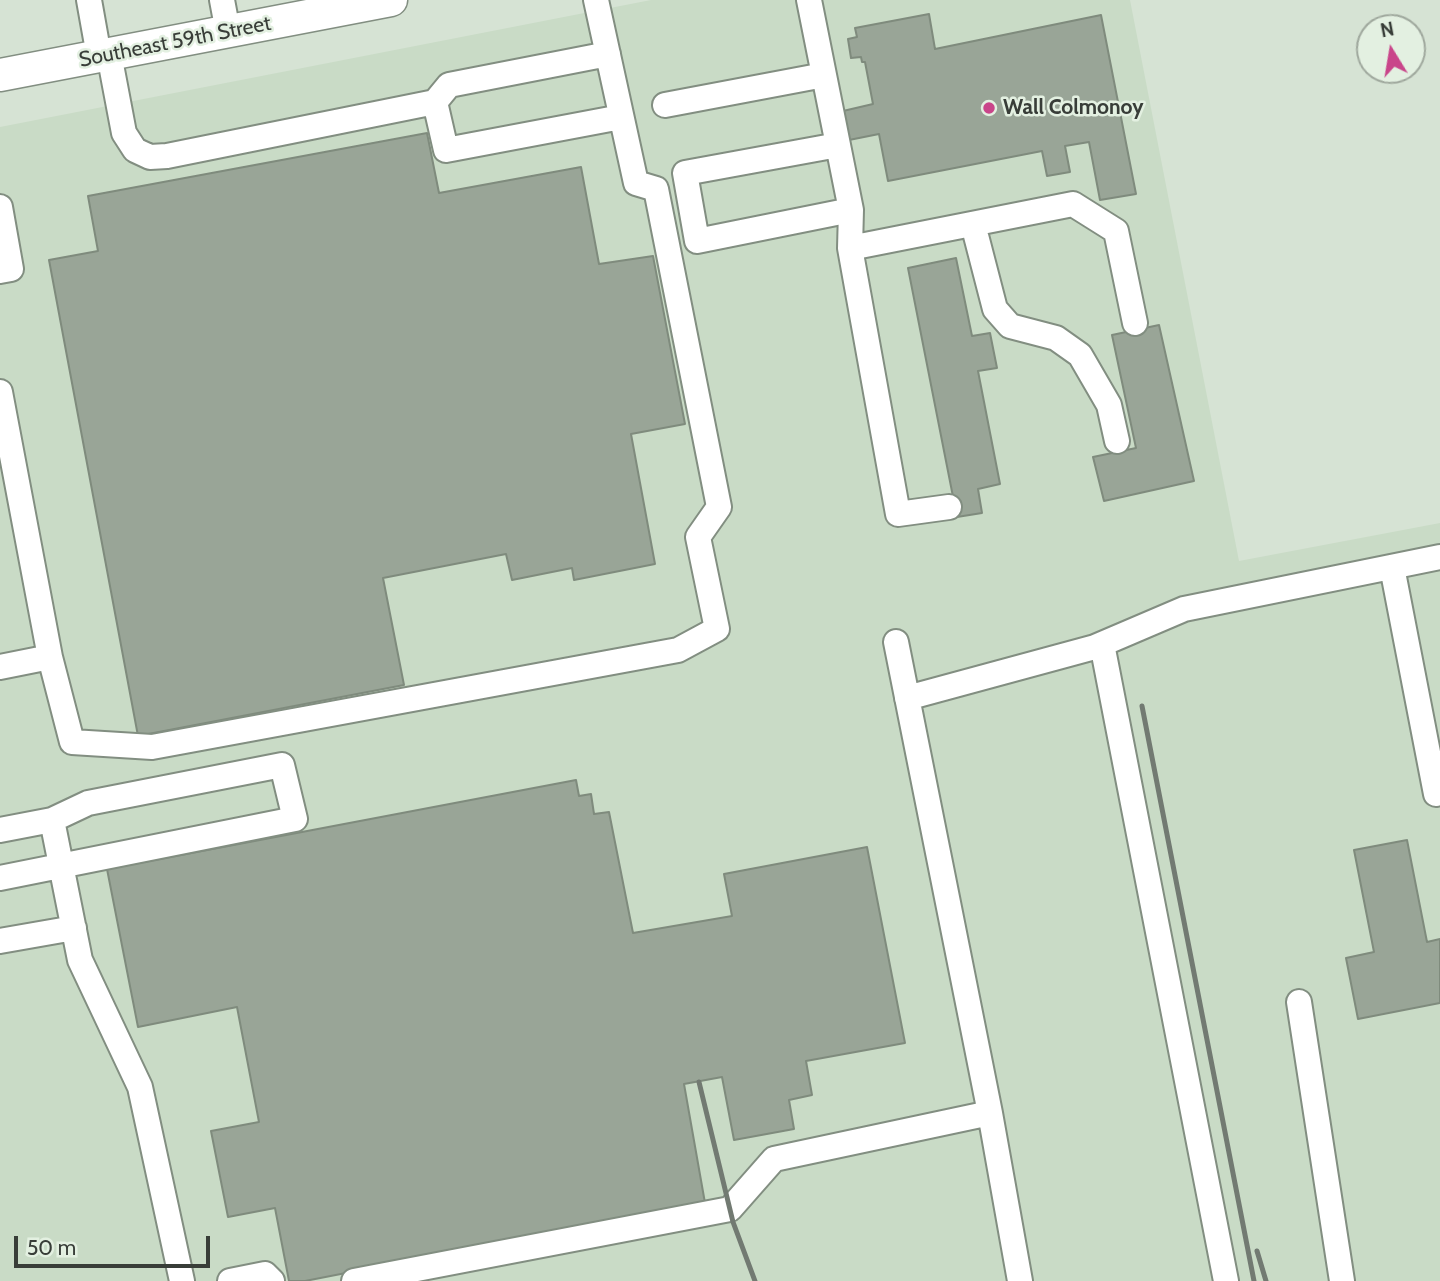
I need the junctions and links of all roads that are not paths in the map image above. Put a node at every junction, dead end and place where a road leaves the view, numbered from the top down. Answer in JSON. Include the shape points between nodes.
{"nodes":[{"id":1,"x":89,"y":0,"type":"edge"},
{"id":2,"x":222,"y":0,"type":"edge"},
{"id":3,"x":390,"y":0,"type":"edge"},
{"id":4,"x":596,"y":0,"type":"edge"},
{"id":5,"x":809,"y":0,"type":"edge"},
{"id":6,"x":348,"y":4,"type":"edge"},
{"id":7,"x":228,"y":32,"type":"junction"},
{"id":8,"x":608,"y":54,"type":"junction"},
{"id":9,"x":104,"y":55,"type":"junction"},
{"id":10,"x":0,"y":75,"type":"edge"},
{"id":11,"x":824,"y":75,"type":"junction"},
{"id":12,"x":435,"y":103,"type":"junction"},
{"id":13,"x":665,"y":105,"type":"dead end"},
{"id":14,"x":621,"y":117,"type":"junction"},
{"id":15,"x":838,"y":145,"type":"junction"},
{"id":16,"x":0,"y":207,"type":"edge"},
{"id":17,"x":851,"y":210,"type":"junction"},
{"id":18,"x":973,"y":224,"type":"junction"},
{"id":19,"x":850,"y":248,"type":"junction"},
{"id":20,"x":0,"y":271,"type":"edge"},
{"id":21,"x":1135,"y":323,"type":"dead end"},
{"id":22,"x":0,"y":392,"type":"edge"},
{"id":23,"x":1118,"y":441,"type":"dead end"},
{"id":24,"x":949,"y":507,"type":"dead end"},
{"id":25,"x":1440,"y":557,"type":"edge"},
{"id":26,"x":1392,"y":567,"type":"junction"},
{"id":27,"x":896,"y":642,"type":"dead end"},
{"id":28,"x":1102,"y":644,"type":"junction"},
{"id":29,"x":50,"y":657,"type":"junction"},
{"id":30,"x":0,"y":667,"type":"edge"},
{"id":31,"x":907,"y":698,"type":"junction"},
{"id":32,"x":1440,"y":793,"type":"edge"},
{"id":33,"x":52,"y":820,"type":"junction"},
{"id":34,"x":0,"y":830,"type":"edge"},
{"id":35,"x":61,"y":866,"type":"junction"},
{"id":36,"x":0,"y":878,"type":"edge"},
{"id":37,"x":74,"y":928,"type":"junction"},
{"id":38,"x":0,"y":941,"type":"edge"},
{"id":39,"x":1299,"y":1002,"type":"dead end"},
{"id":40,"x":990,"y":1114,"type":"junction"},
{"id":41,"x":182,"y":1281,"type":"edge"},
{"id":42,"x":230,"y":1281,"type":"edge"},
{"id":43,"x":272,"y":1281,"type":"edge"},
{"id":44,"x":354,"y":1281,"type":"edge"},
{"id":45,"x":1020,"y":1281,"type":"edge"},
{"id":46,"x":1226,"y":1281,"type":"edge"},
{"id":47,"x":1342,"y":1281,"type":"edge"}],
"edges":[{"from":1,"to":9,"type":"lane"},
{"from":2,"to":7,"type":"lane"},
{"from":3,"to":6,"type":"main road","name":"Southeast 59th Street"},
{"from":4,"to":8,"type":"lane"},
{"from":5,"to":11,"type":"lane"},
{"from":6,"to":7,"type":"main road","name":"Southeast 59th Street"},
{"from":7,"to":9,"type":"main road","name":"Southeast 59th Street"},
{"from":8,"to":12,"type":"lane","via":[[449,86]]},
{"from":8,"to":14,"type":"lane"},
{"from":9,"to":10,"type":"main road","name":"Southeast 59th Street"},
{"from":9,"to":12,"type":"lane","via":[[124,133],[135,150],[150,157]]},
{"from":11,"to":13,"type":"lane"},
{"from":11,"to":15,"type":"lane"},
{"from":12,"to":14,"type":"lane","via":[[446,150]]},
{"from":14,"to":29,"type":"lane","via":[[636,183],[656,189],[719,507],[698,537],[717,629],[678,650],[152,747],[72,742]]},
{"from":15,"to":17,"type":"lane"},
{"from":15,"to":17,"type":"lane","via":[[685,173],[697,241]]},
{"from":16,"to":20,"type":"lane","via":[[11,269]]},
{"from":17,"to":19,"type":"lane"},
{"from":18,"to":19,"type":"lane"},
{"from":18,"to":21,"type":"lane","via":[[1073,204],[1116,231]]},
{"from":18,"to":23,"type":"lane","via":[[995,309],[1010,326],[1056,338],[1080,355],[1110,405]]},
{"from":19,"to":24,"type":"lane","via":[[898,514]]},
{"from":22,"to":29,"type":"lane"},
{"from":25,"to":26,"type":"lane"},
{"from":26,"to":28,"type":"lane","via":[[1184,609]]},
{"from":26,"to":32,"type":"lane","via":[[1436,794]]},
{"from":27,"to":31,"type":"lane"},
{"from":28,"to":31,"type":"lane"},
{"from":28,"to":46,"type":"lane"},
{"from":29,"to":30,"type":"lane"},
{"from":31,"to":40,"type":"lane"},
{"from":33,"to":34,"type":"lane"},
{"from":33,"to":35,"type":"lane"},
{"from":33,"to":35,"type":"lane","via":[[88,803],[282,765],[295,819]]},
{"from":35,"to":36,"type":"lane"},
{"from":35,"to":37,"type":"lane"},
{"from":37,"to":38,"type":"lane"},
{"from":37,"to":41,"type":"lane","via":[[80,960],[140,1087]]},
{"from":39,"to":47,"type":"lane"},
{"from":40,"to":44,"type":"lane","via":[[774,1159],[730,1209]]},
{"from":40,"to":45,"type":"lane"},
{"from":42,"to":43,"type":"lane","via":[[265,1275]]}]}
